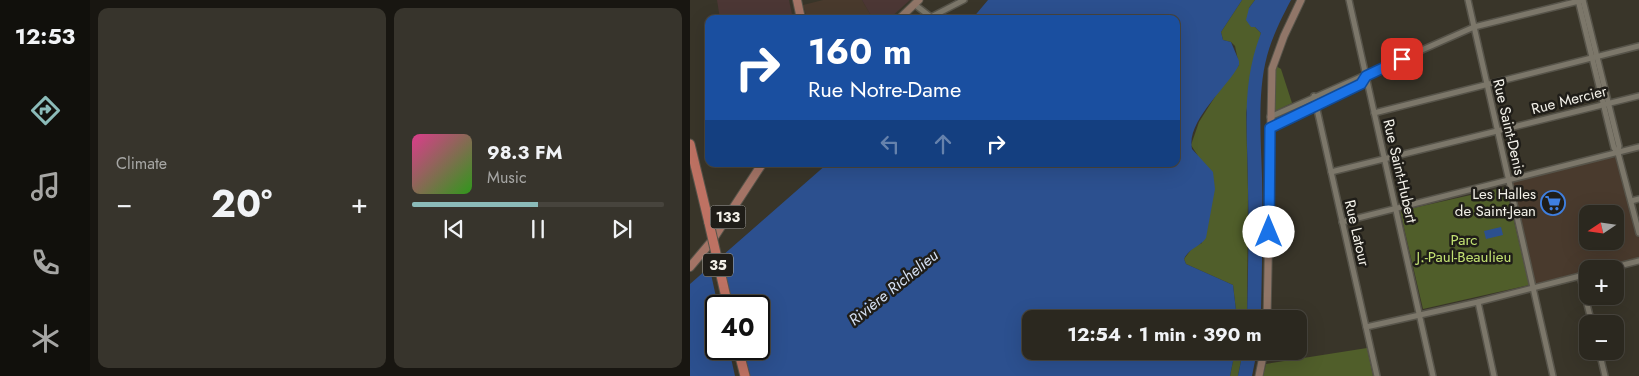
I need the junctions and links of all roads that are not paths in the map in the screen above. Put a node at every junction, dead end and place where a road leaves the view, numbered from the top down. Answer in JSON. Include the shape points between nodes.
{"nodes":[{"id":1,"x":797,"y":0,"type":"edge"},
{"id":2,"x":964,"y":0,"type":"edge"},
{"id":3,"x":1302,"y":0,"type":"edge"},
{"id":4,"x":1349,"y":0,"type":"edge"},
{"id":5,"x":1468,"y":0,"type":"edge"},
{"id":6,"x":1580,"y":0,"type":"edge"},
{"id":7,"x":917,"y":2,"type":"edge"},
{"id":8,"x":800,"y":15,"type":"edge"},
{"id":9,"x":903,"y":15,"type":"edge"},
{"id":10,"x":928,"y":15,"type":"edge"},
{"id":11,"x":934,"y":15,"type":"edge"},
{"id":12,"x":1474,"y":27,"type":"junction"},
{"id":13,"x":1639,"y":46,"type":"edge"},
{"id":14,"x":1595,"y":57,"type":"junction"},
{"id":15,"x":1366,"y":76,"type":"junction"},
{"id":16,"x":1487,"y":84,"type":"junction"},
{"id":17,"x":1314,"y":96,"type":"junction"},
{"id":18,"x":1639,"y":96,"type":"edge"},
{"id":19,"x":1606,"y":104,"type":"junction"},
{"id":20,"x":1316,"y":105,"type":"junction"},
{"id":21,"x":1374,"y":113,"type":"junction"},
{"id":22,"x":1270,"y":117,"type":"junction"},
{"id":23,"x":1270,"y":128,"type":"junction"},
{"id":24,"x":1497,"y":131,"type":"junction"},
{"id":25,"x":690,"y":144,"type":"edge"},
{"id":26,"x":1639,"y":148,"type":"edge"},
{"id":27,"x":1618,"y":153,"type":"junction"},
{"id":28,"x":1384,"y":159,"type":"junction"},
{"id":29,"x":760,"y":167,"type":"edge"},
{"id":30,"x":690,"y":171,"type":"edge"},
{"id":31,"x":1331,"y":172,"type":"junction"},
{"id":32,"x":1508,"y":180,"type":"junction"},
{"id":33,"x":1639,"y":199,"type":"edge"},
{"id":34,"x":1631,"y":201,"type":"junction"},
{"id":35,"x":1395,"y":208,"type":"junction"},
{"id":36,"x":1342,"y":222,"type":"junction"},
{"id":37,"x":706,"y":224,"type":"junction"},
{"id":38,"x":1639,"y":233,"type":"edge"},
{"id":39,"x":1639,"y":261,"type":"edge"},
{"id":40,"x":1624,"y":265,"type":"edge"},
{"id":41,"x":690,"y":267,"type":"edge"},
{"id":42,"x":1579,"y":276,"type":"edge"},
{"id":43,"x":1534,"y":288,"type":"junction"},
{"id":44,"x":720,"y":295,"type":"edge"},
{"id":45,"x":725,"y":295,"type":"edge"},
{"id":46,"x":1478,"y":302,"type":"junction"},
{"id":47,"x":1267,"y":310,"type":"edge"},
{"id":48,"x":1420,"y":316,"type":"junction"},
{"id":49,"x":1366,"y":327,"type":"junction"},
{"id":50,"x":735,"y":360,"type":"edge"},
{"id":51,"x":741,"y":360,"type":"edge"},
{"id":52,"x":1263,"y":360,"type":"edge"},
{"id":53,"x":1602,"y":360,"type":"edge"},
{"id":54,"x":739,"y":376,"type":"edge"},
{"id":55,"x":745,"y":376,"type":"edge"},
{"id":56,"x":1260,"y":376,"type":"edge"},
{"id":57,"x":1377,"y":376,"type":"edge"},
{"id":58,"x":1434,"y":376,"type":"edge"},
{"id":59,"x":1494,"y":376,"type":"edge"},
{"id":60,"x":1553,"y":376,"type":"edge"},
{"id":61,"x":1606,"y":376,"type":"edge"}],
"edges":[{"from":1,"to":8,"type":"main road"},
{"from":2,"to":11,"type":"street"},
{"from":3,"to":22,"type":"street","via":[[1281,42],[1272,70]]},
{"from":4,"to":15,"type":"street","name":"Rue Saint-Hubert"},
{"from":5,"to":12,"type":"street","name":"Rue Saint-Denis"},
{"from":6,"to":12,"type":"street"},
{"from":6,"to":14,"type":"street"},
{"from":7,"to":9,"type":"street"},
{"from":7,"to":10,"type":"street"},
{"from":12,"to":15,"type":"street"},
{"from":12,"to":16,"type":"street","name":"Rue Saint-Denis"},
{"from":13,"to":14,"type":"street"},
{"from":14,"to":16,"type":"street"},
{"from":14,"to":19,"type":"street"},
{"from":15,"to":17,"type":"street"},
{"from":15,"to":20,"type":"street","via":[[1361,84]]},
{"from":15,"to":21,"type":"street","name":"Rue Saint-Hubert"},
{"from":16,"to":21,"type":"street"},
{"from":16,"to":24,"type":"street","name":"Rue Saint-Denis"},
{"from":17,"to":20,"type":"street","name":"Rue Latour"},
{"from":17,"to":22,"type":"street"},
{"from":18,"to":19,"type":"street","name":"Rue Mercier"},
{"from":19,"to":24,"type":"street","name":"Rue Mercier"},
{"from":19,"to":27,"type":"street","via":[[1614,148]]},
{"from":20,"to":23,"type":"street"},
{"from":20,"to":31,"type":"street","name":"Rue Latour"},
{"from":21,"to":28,"type":"street","name":"Rue Saint-Hubert"},
{"from":22,"to":23,"type":"street"},
{"from":23,"to":47,"type":"street"},
{"from":24,"to":28,"type":"street","name":"Rue Mercier"},
{"from":24,"to":32,"type":"street","name":"Rue Saint-Denis"},
{"from":25,"to":37,"type":"highway","number":"35"},
{"from":26,"to":27,"type":"street"},
{"from":27,"to":32,"type":"street"},
{"from":27,"to":34,"type":"street"},
{"from":28,"to":31,"type":"street","name":"Rue Mercier"},
{"from":28,"to":35,"type":"street","name":"Rue Saint-Hubert"},
{"from":29,"to":41,"type":"main road","number":"133","via":[[711,242]]},
{"from":30,"to":37,"type":"highway","number":"35"},
{"from":31,"to":36,"type":"street","name":"Rue Latour"},
{"from":32,"to":35,"type":"street"},
{"from":32,"to":43,"type":"street","name":"Rue Saint-Denis"},
{"from":33,"to":34,"type":"street"},
{"from":34,"to":38,"type":"street"},
{"from":35,"to":36,"type":"street"},
{"from":35,"to":48,"type":"street","name":"Rue Saint-Hubert"},
{"from":36,"to":49,"type":"street","name":"Rue Latour"},
{"from":37,"to":44,"type":"highway","number":"35"},
{"from":37,"to":45,"type":"highway","number":"35","bridge":true},
{"from":39,"to":40,"type":"street"},
{"from":42,"to":43,"type":"street"},
{"from":43,"to":46,"type":"street"},
{"from":43,"to":60,"type":"street","name":"Rue Saint-Denis"},
{"from":46,"to":48,"type":"street"},
{"from":46,"to":59,"type":"street"},
{"from":48,"to":49,"type":"street"},
{"from":48,"to":58,"type":"street","name":"Rue Saint-Hubert"},
{"from":49,"to":57,"type":"street","name":"Rue Latour"},
{"from":50,"to":54,"type":"highway"},
{"from":51,"to":55,"type":"highway"},
{"from":52,"to":56,"type":"street"},
{"from":53,"to":61,"type":"street"}]}
